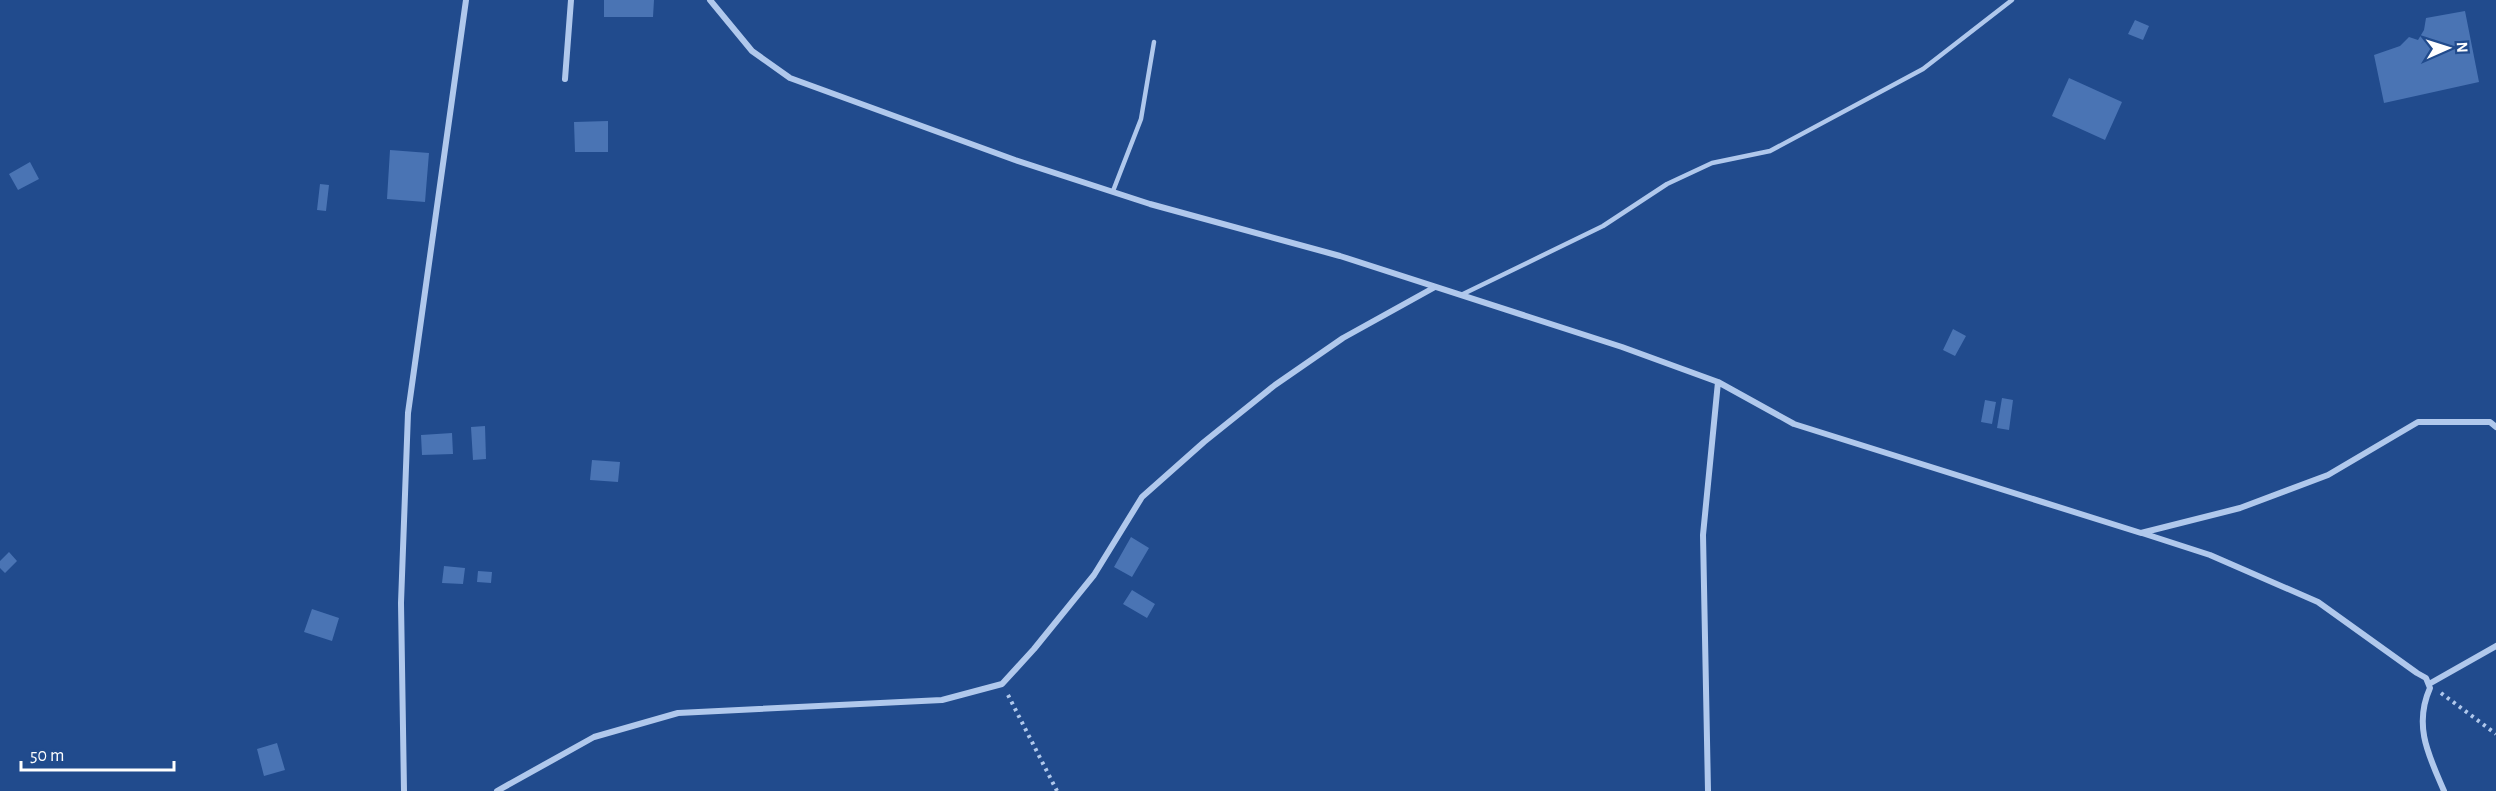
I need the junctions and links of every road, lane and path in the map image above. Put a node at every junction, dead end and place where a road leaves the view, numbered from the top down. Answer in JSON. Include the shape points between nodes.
{"nodes":[{"id":1,"x":466,"y":0,"type":"edge"},
{"id":2,"x":571,"y":0,"type":"edge"},
{"id":3,"x":710,"y":0,"type":"edge"},
{"id":4,"x":2013,"y":0,"type":"edge"},
{"id":5,"x":1155,"y":42,"type":"dead end"},
{"id":6,"x":566,"y":79,"type":"dead end"},
{"id":7,"x":1113,"y":191,"type":"junction"},
{"id":8,"x":1435,"y":287,"type":"junction"},
{"id":9,"x":1461,"y":295,"type":"junction"},
{"id":10,"x":1718,"y":382,"type":"junction"},
{"id":11,"x":2496,"y":427,"type":"edge"},
{"id":12,"x":2141,"y":533,"type":"junction"},
{"id":13,"x":2496,"y":646,"type":"edge"},
{"id":14,"x":1002,"y":684,"type":"junction"},
{"id":15,"x":2429,"y":684,"type":"junction"},
{"id":16,"x":2496,"y":734,"type":"edge"},
{"id":17,"x":404,"y":791,"type":"edge"},
{"id":18,"x":497,"y":791,"type":"edge"},
{"id":19,"x":1057,"y":791,"type":"edge"},
{"id":20,"x":1708,"y":791,"type":"edge"},
{"id":21,"x":2444,"y":791,"type":"edge"}],
"edges":[{"from":1,"to":17,"type":"street","via":[[408,413],[401,603]]},
{"from":2,"to":6,"type":"street"},
{"from":3,"to":7,"type":"street","via":[[752,51],[790,78],[1015,160]]},
{"from":4,"to":9,"type":"lane","via":[[1923,69],[1770,151],[1712,163],[1667,184],[1603,226]]},
{"from":5,"to":7,"type":"lane","via":[[1141,119]]},
{"from":7,"to":8,"type":"street"},
{"from":8,"to":9,"type":"street"},
{"from":8,"to":14,"type":"street","via":[[1343,338],[1275,385],[1142,497],[1094,575]]},
{"from":9,"to":10,"type":"street"},
{"from":10,"to":12,"type":"street","via":[[1794,424]]},
{"from":10,"to":20,"type":"street","via":[[1703,535]]},
{"from":11,"to":12,"type":"street","via":[[2490,422],[2418,422],[2328,476],[2240,508]]},
{"from":12,"to":15,"type":"street","via":[[2210,555],[2318,602],[2426,678]]},
{"from":13,"to":15,"type":"street"},
{"from":14,"to":18,"type":"street","via":[[942,700],[678,713],[594,737]]},
{"from":14,"to":19,"type":"path"},
{"from":15,"to":16,"type":"path"},
{"from":15,"to":21,"type":"street","via":[[2422,731]]}]}
